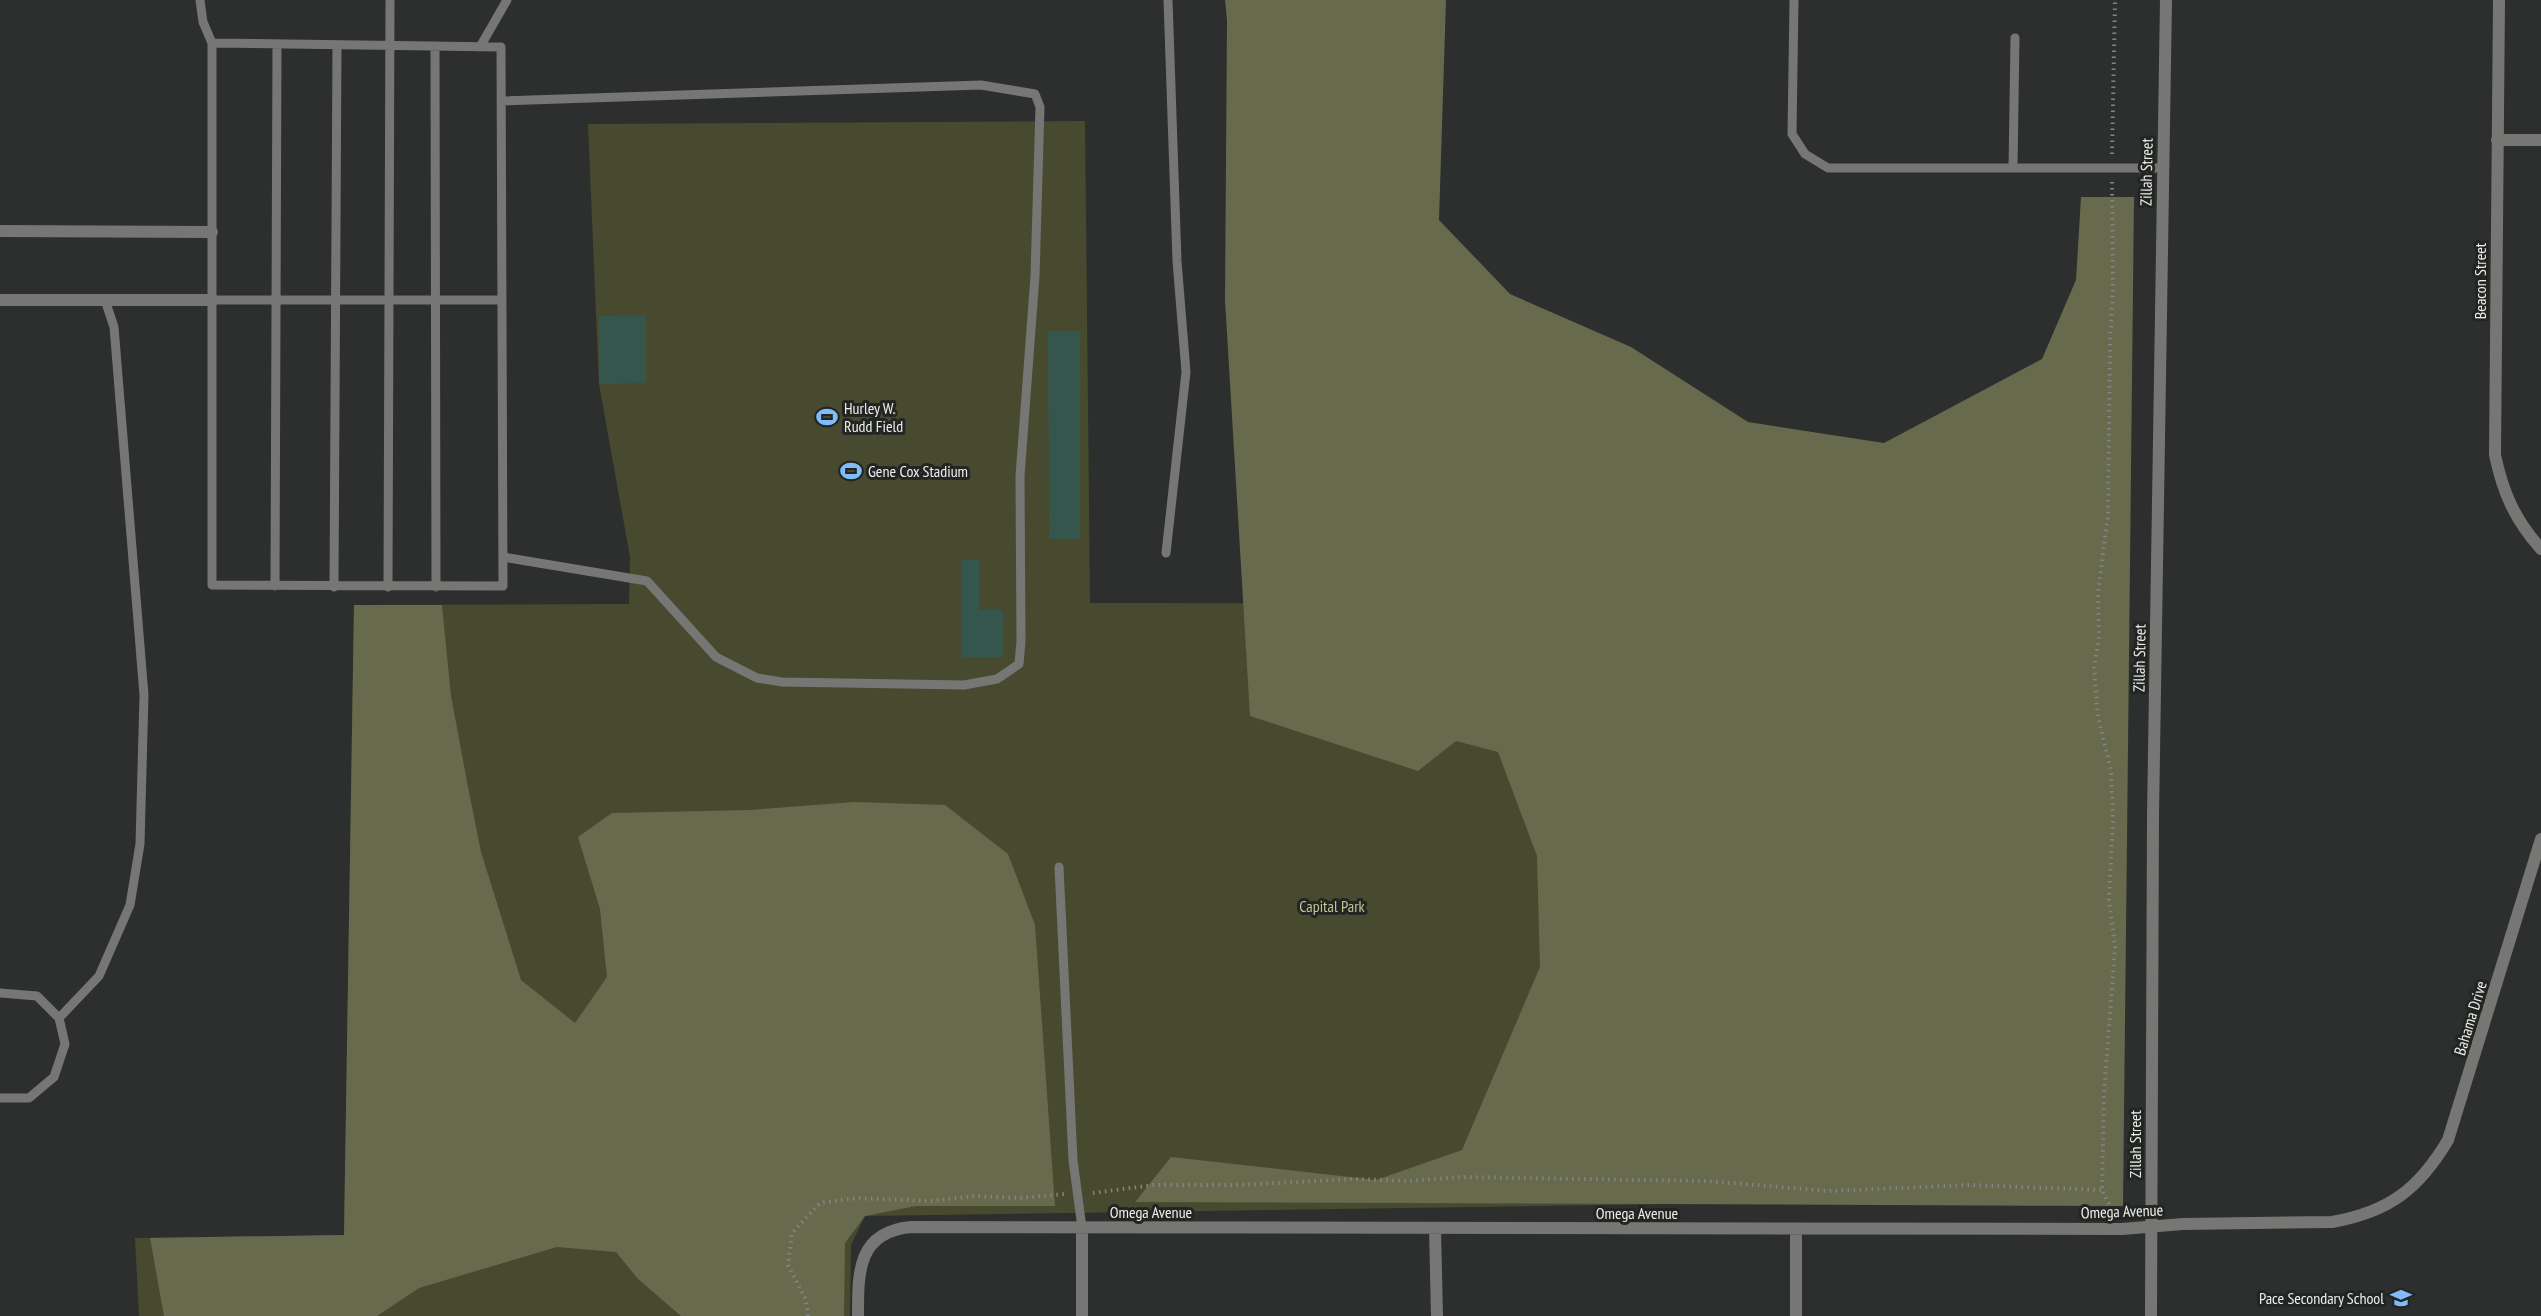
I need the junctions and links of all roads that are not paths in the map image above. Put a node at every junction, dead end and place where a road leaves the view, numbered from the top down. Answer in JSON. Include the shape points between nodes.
{"nodes":[{"id":1,"x":200,"y":0,"type":"edge"},
{"id":2,"x":390,"y":0,"type":"edge"},
{"id":3,"x":507,"y":0,"type":"edge"},
{"id":4,"x":1168,"y":0,"type":"edge"},
{"id":5,"x":1794,"y":0,"type":"edge"},
{"id":6,"x":2166,"y":0,"type":"edge"},
{"id":7,"x":2499,"y":0,"type":"edge"},
{"id":8,"x":2015,"y":38,"type":"dead end"},
{"id":9,"x":212,"y":44,"type":"junction"},
{"id":10,"x":277,"y":44,"type":"junction"},
{"id":11,"x":337,"y":45,"type":"junction"},
{"id":12,"x":389,"y":46,"type":"junction"},
{"id":13,"x":435,"y":46,"type":"junction"},
{"id":14,"x":480,"y":47,"type":"junction"},
{"id":15,"x":501,"y":100,"type":"junction"},
{"id":16,"x":2497,"y":140,"type":"junction"},
{"id":17,"x":2541,"y":140,"type":"edge"},
{"id":18,"x":2013,"y":168,"type":"junction"},
{"id":19,"x":2162,"y":168,"type":"junction"},
{"id":20,"x":0,"y":231,"type":"edge"},
{"id":21,"x":212,"y":232,"type":"junction"},
{"id":22,"x":0,"y":300,"type":"edge"},
{"id":23,"x":105,"y":300,"type":"junction"},
{"id":24,"x":212,"y":300,"type":"junction"},
{"id":25,"x":276,"y":300,"type":"junction"},
{"id":26,"x":336,"y":300,"type":"junction"},
{"id":27,"x":388,"y":300,"type":"junction"},
{"id":28,"x":435,"y":300,"type":"junction"},
{"id":29,"x":502,"y":300,"type":"junction"},
{"id":30,"x":2541,"y":549,"type":"edge"},
{"id":31,"x":1166,"y":553,"type":"dead end"},
{"id":32,"x":503,"y":557,"type":"junction"},
{"id":33,"x":275,"y":586,"type":"junction"},
{"id":34,"x":334,"y":587,"type":"junction"},
{"id":35,"x":388,"y":587,"type":"junction"},
{"id":36,"x":436,"y":587,"type":"junction"},
{"id":37,"x":2541,"y":839,"type":"edge"},
{"id":38,"x":1059,"y":867,"type":"dead end"},
{"id":39,"x":0,"y":993,"type":"edge"},
{"id":40,"x":59,"y":1018,"type":"junction"},
{"id":41,"x":0,"y":1098,"type":"edge"},
{"id":42,"x":2405,"y":1193,"type":"joint"},
{"id":43,"x":1082,"y":1228,"type":"junction"},
{"id":44,"x":2151,"y":1228,"type":"junction"},
{"id":45,"x":1435,"y":1229,"type":"junction"},
{"id":46,"x":1796,"y":1230,"type":"junction"},
{"id":47,"x":858,"y":1316,"type":"edge"},
{"id":48,"x":1082,"y":1316,"type":"edge"},
{"id":49,"x":1437,"y":1316,"type":"edge"},
{"id":50,"x":1796,"y":1316,"type":"edge"},
{"id":51,"x":2151,"y":1316,"type":"edge"}],
"edges":[{"from":1,"to":9,"type":"lane"},
{"from":2,"to":12,"type":"lane"},
{"from":3,"to":14,"type":"lane"},
{"from":4,"to":31,"type":"lane","via":[[1177,261],[1186,372]]},
{"from":5,"to":18,"type":"lane","via":[[1792,134],[1805,154],[1828,168]]},
{"from":6,"to":19,"type":"street","name":"Zillah Street"},
{"from":7,"to":16,"type":"street","name":"Beacon Street"},
{"from":8,"to":18,"type":"lane"},
{"from":9,"to":10,"type":"lane"},
{"from":9,"to":21,"type":"lane"},
{"from":10,"to":11,"type":"lane"},
{"from":10,"to":25,"type":"lane"},
{"from":11,"to":12,"type":"lane"},
{"from":11,"to":26,"type":"lane"},
{"from":12,"to":13,"type":"lane"},
{"from":12,"to":27,"type":"lane"},
{"from":13,"to":14,"type":"lane"},
{"from":13,"to":28,"type":"lane"},
{"from":14,"to":15,"type":"lane","via":[[501,47]]},
{"from":15,"to":29,"type":"lane"},
{"from":15,"to":32,"type":"lane","via":[[981,85],[1035,94],[1040,107],[1035,276],[1020,476],[1019,664],[997,679],[964,685],[782,682],[757,678],[716,657],[647,581]]},
{"from":16,"to":17,"type":"street"},
{"from":16,"to":30,"type":"street","name":"Beacon Street","via":[[2495,455],[2510,508]]},
{"from":18,"to":19,"type":"lane"},
{"from":19,"to":44,"type":"street","name":"Zillah Street"},
{"from":20,"to":21,"type":"street"},
{"from":21,"to":24,"type":"lane"},
{"from":22,"to":23,"type":"street"},
{"from":23,"to":24,"type":"street"},
{"from":23,"to":40,"type":"lane","via":[[114,327],[138,593],[144,695],[140,844],[130,905],[99,976]]},
{"from":24,"to":25,"type":"lane"},
{"from":24,"to":33,"type":"lane","via":[[212,585]]},
{"from":25,"to":26,"type":"lane"},
{"from":25,"to":33,"type":"lane"},
{"from":26,"to":27,"type":"lane"},
{"from":26,"to":34,"type":"lane"},
{"from":27,"to":28,"type":"lane"},
{"from":27,"to":35,"type":"lane"},
{"from":28,"to":29,"type":"lane"},
{"from":28,"to":36,"type":"lane"},
{"from":29,"to":32,"type":"lane"},
{"from":32,"to":36,"type":"lane","via":[[503,586]]},
{"from":33,"to":34,"type":"lane"},
{"from":34,"to":35,"type":"lane"},
{"from":35,"to":36,"type":"lane"},
{"from":37,"to":42,"type":"street","name":"Bahama Drive","via":[[2448,1140],[2432,1168]]},
{"from":38,"to":43,"type":"lane"},
{"from":39,"to":40,"type":"lane","via":[[37,996]]},
{"from":40,"to":41,"type":"lane","via":[[64,1044],[54,1077],[29,1098]]},
{"from":42,"to":44,"type":"street","name":"Omega Avenue","via":[[2366,1214],[2332,1222]]},
{"from":43,"to":45,"type":"street","name":"Omega Avenue"},
{"from":43,"to":47,"type":"street","name":"Omega Avenue","via":[[894,1229],[869,1248],[858,1273]]},
{"from":43,"to":48,"type":"street"},
{"from":44,"to":46,"type":"street","name":"Omega Avenue"},
{"from":44,"to":51,"type":"street","name":"Zillah Street"},
{"from":45,"to":46,"type":"street","name":"Omega Avenue"},
{"from":45,"to":49,"type":"street"},
{"from":46,"to":50,"type":"street"}]}
